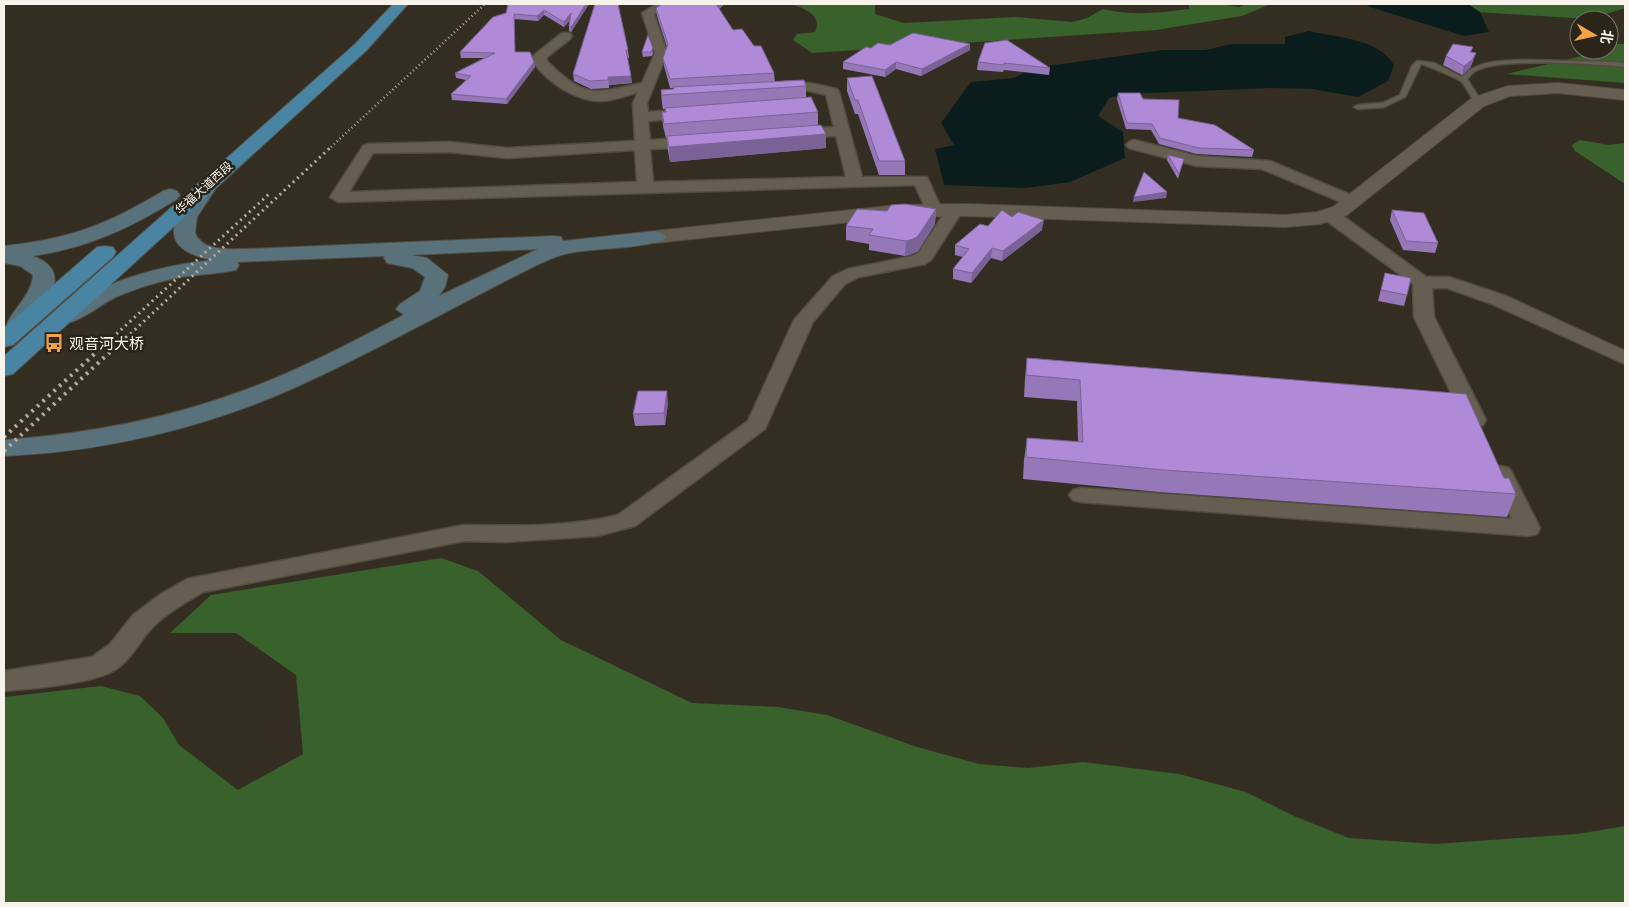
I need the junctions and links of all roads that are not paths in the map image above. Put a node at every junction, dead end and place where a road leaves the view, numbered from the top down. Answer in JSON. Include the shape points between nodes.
{"nodes":[{"id":1,"x":377,"y":4,"type":"edge"},
{"id":2,"x":401,"y":4,"type":"edge"},
{"id":3,"x":665,"y":4,"type":"edge"},
{"id":4,"x":566,"y":36,"type":"dead end"},
{"id":5,"x":1625,"y":65,"type":"edge"},
{"id":6,"x":1463,"y":79,"type":"junction"},
{"id":7,"x":758,"y":89,"type":"edge"},
{"id":8,"x":645,"y":91,"type":"junction"},
{"id":9,"x":662,"y":95,"type":"edge"},
{"id":10,"x":1625,"y":95,"type":"edge"},
{"id":11,"x":833,"y":98,"type":"junction"},
{"id":12,"x":1478,"y":102,"type":"junction"},
{"id":13,"x":817,"y":103,"type":"dead end"},
{"id":14,"x":1358,"y":107,"type":"dead end"},
{"id":15,"x":710,"y":112,"type":"edge"},
{"id":16,"x":640,"y":117,"type":"junction"},
{"id":17,"x":842,"y":131,"type":"junction"},
{"id":18,"x":782,"y":135,"type":"edge"},
{"id":19,"x":712,"y":141,"type":"edge"},
{"id":20,"x":1134,"y":145,"type":"dead end"},
{"id":21,"x":642,"y":146,"type":"junction"},
{"id":22,"x":855,"y":182,"type":"junction"},
{"id":23,"x":208,"y":185,"type":"junction"},
{"id":24,"x":645,"y":187,"type":"junction"},
{"id":25,"x":170,"y":195,"type":"junction"},
{"id":26,"x":1352,"y":202,"type":"junction"},
{"id":27,"x":944,"y":210,"type":"junction"},
{"id":28,"x":1330,"y":214,"type":"junction"},
{"id":29,"x":655,"y":237,"type":"junction"},
{"id":30,"x":561,"y":248,"type":"junction"},
{"id":31,"x":4,"y":252,"type":"edge"},
{"id":32,"x":4,"y":257,"type":"edge"},
{"id":33,"x":396,"y":258,"type":"junction"},
{"id":34,"x":1422,"y":282,"type":"junction"},
{"id":35,"x":54,"y":322,"type":"junction"},
{"id":36,"x":7,"y":337,"type":"edge"},
{"id":37,"x":1625,"y":358,"type":"edge"},
{"id":38,"x":4,"y":368,"type":"edge"},
{"id":39,"x":4,"y":433,"type":"edge"},
{"id":40,"x":4,"y":448,"type":"edge"},
{"id":41,"x":1081,"y":495,"type":"dead end"},
{"id":42,"x":4,"y":681,"type":"edge"}],
"edges":[{"from":1,"to":25,"type":"main road","name":"华福大道西段","via":[[300,84]]},
{"from":2,"to":23,"type":"main road","name":"华福大道西段","via":[[361,47]]},
{"from":3,"to":8,"type":"street","via":[[648,13],[661,53]]},
{"from":4,"to":8,"type":"street","via":[[540,56],[540,62],[561,83],[579,92],[599,96],[613,96],[627,90]]},
{"from":5,"to":6,"type":"lane","via":[[1601,61],[1498,65],[1475,68]]},
{"from":6,"to":12,"type":"lane"},
{"from":6,"to":14,"type":"lane","via":[[1449,77],[1431,63],[1419,62],[1414,66],[1403,96],[1384,105]]},
{"from":7,"to":11,"type":"street","via":[[823,88],[832,92]]},
{"from":8,"to":9,"type":"street"},
{"from":8,"to":16,"type":"street","via":[[640,103]]},
{"from":10,"to":12,"type":"street","via":[[1558,88],[1508,91]]},
{"from":11,"to":13,"type":"street"},
{"from":11,"to":17,"type":"street"},
{"from":12,"to":26,"type":"street"},
{"from":15,"to":16,"type":"street"},
{"from":16,"to":21,"type":"street"},
{"from":17,"to":18,"type":"street"},
{"from":17,"to":22,"type":"street"},
{"from":19,"to":21,"type":"street"},
{"from":20,"to":26,"type":"street","via":[[1197,161],[1264,164]]},
{"from":21,"to":24,"type":"street"},
{"from":21,"to":24,"type":"street","via":[[507,153],[449,147],[368,149],[338,196]]},
{"from":22,"to":24,"type":"street"},
{"from":22,"to":27,"type":"street","via":[[921,180]]},
{"from":23,"to":29,"type":"main road","via":[[186,220],[184,233],[187,242],[199,251],[220,254],[246,256],[506,246]]},
{"from":23,"to":35,"type":"main road","name":"华福大道西段"},
{"from":25,"to":31,"type":"main road","via":[[96,236],[52,247]]},
{"from":25,"to":36,"type":"main road","name":"华福大道西段"},
{"from":26,"to":28,"type":"street"},
{"from":27,"to":28,"type":"street","via":[[1285,221]]},
{"from":27,"to":29,"type":"street","via":[[847,215]]},
{"from":27,"to":42,"type":"street","via":[[925,256],[854,273],[839,280],[804,320],[757,424],[626,521],[597,528],[506,534],[464,533],[196,585],[142,622],[120,651],[100,666]]},
{"from":28,"to":34,"type":"street"},
{"from":29,"to":30,"type":"main road"},
{"from":30,"to":33,"type":"main road"},
{"from":30,"to":40,"type":"main road","via":[[487,280],[286,383],[224,406],[143,428],[85,439]]},
{"from":32,"to":36,"type":"main road","via":[[21,258],[37,264],[46,278],[42,290]]},
{"from":33,"to":35,"type":"main road","via":[[242,264],[163,273],[109,292]]},
{"from":33,"to":39,"type":"main road","via":[[419,263],[437,275],[436,284],[427,298],[262,381],[187,406],[122,420]]},
{"from":34,"to":37,"type":"street","via":[[1449,283],[1499,300]]},
{"from":34,"to":41,"type":"street","via":[[1424,317],[1528,528]]},
{"from":35,"to":38,"type":"main road","name":"华福大道西段"}]}
